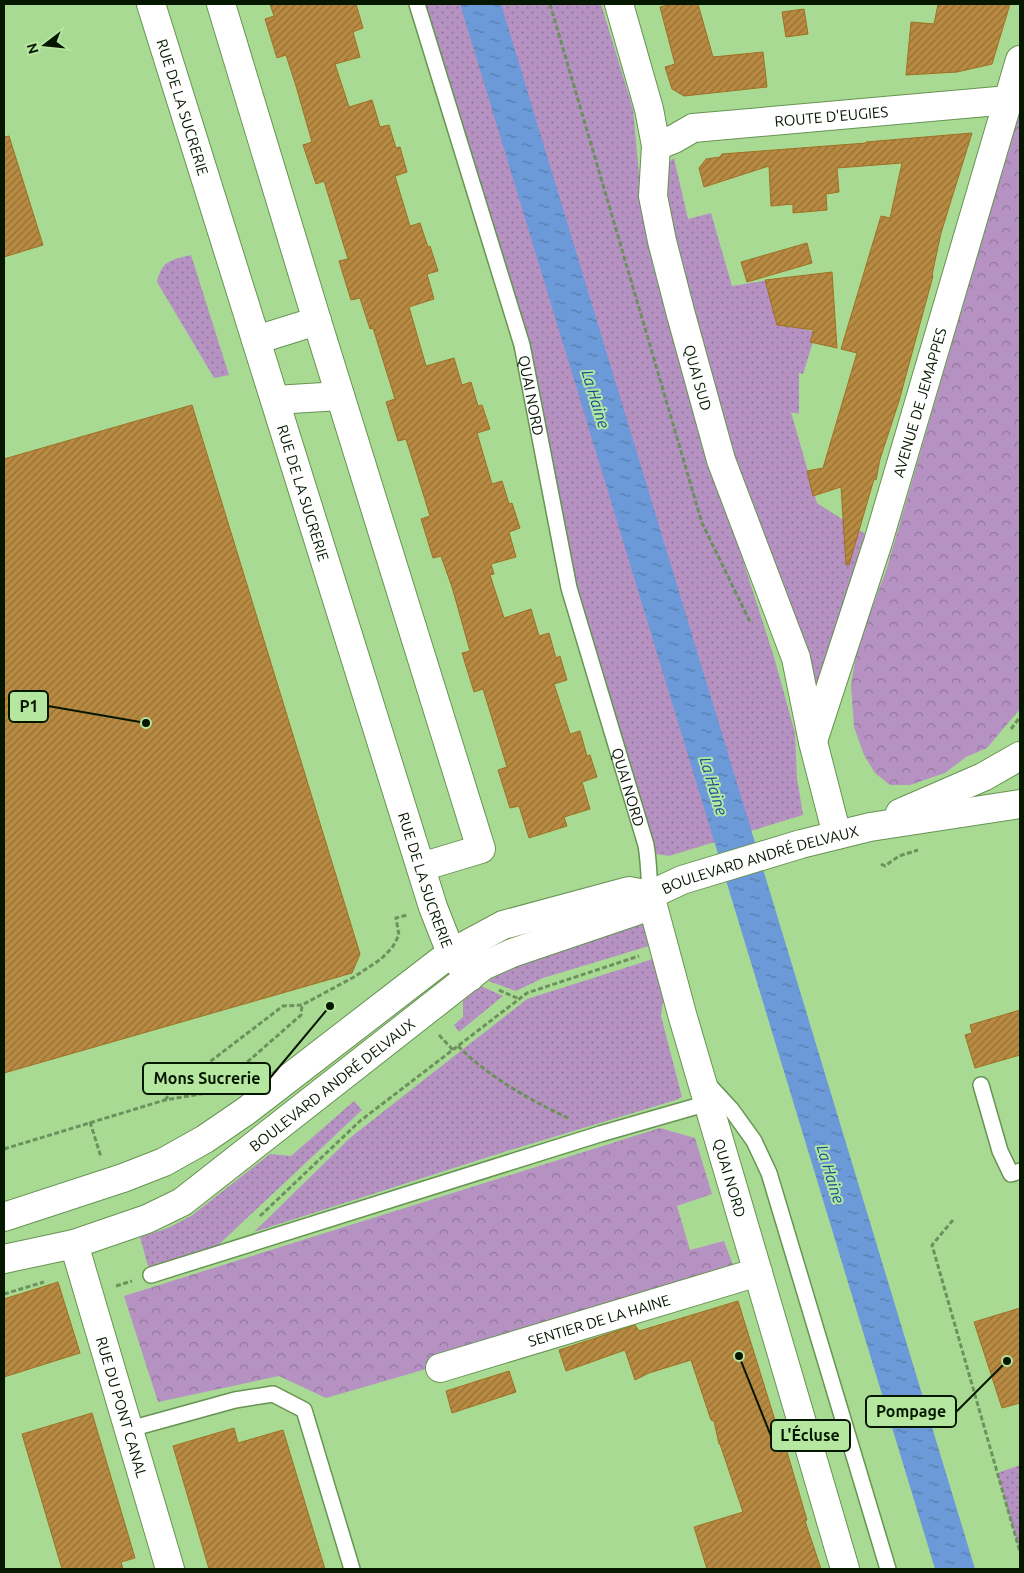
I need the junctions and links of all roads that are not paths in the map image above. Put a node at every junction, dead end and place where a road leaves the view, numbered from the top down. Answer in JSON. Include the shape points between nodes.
{"nodes":[{"id":1,"x":151,"y":4,"type":"edge"},
{"id":2,"x":221,"y":4,"type":"edge"},
{"id":3,"x":417,"y":4,"type":"edge"},
{"id":4,"x":619,"y":4,"type":"edge"},
{"id":5,"x":1020,"y":60,"type":"edge"},
{"id":6,"x":1009,"y":100,"type":"junction"},
{"id":7,"x":656,"y":146,"type":"junction"},
{"id":8,"x":317,"y":322,"type":"junction"},
{"id":9,"x":256,"y":340,"type":"junction"},
{"id":10,"x":340,"y":396,"type":"junction"},
{"id":11,"x":275,"y":400,"type":"junction"},
{"id":12,"x":813,"y":742,"type":"junction"},
{"id":13,"x":1020,"y":756,"type":"edge"},
{"id":14,"x":1020,"y":804,"type":"edge"},
{"id":15,"x":870,"y":827,"type":"junction"},
{"id":16,"x":837,"y":835,"type":"junction"},
{"id":17,"x":420,"y":867,"type":"junction"},
{"id":18,"x":650,"y":895,"type":"junction"},
{"id":19,"x":450,"y":953,"type":"junction"},
{"id":20,"x":470,"y":977,"type":"junction"},
{"id":21,"x":700,"y":1074,"type":"junction"},
{"id":22,"x":981,"y":1085,"type":"dead end"},
{"id":23,"x":708,"y":1104,"type":"junction"},
{"id":24,"x":1020,"y":1170,"type":"edge"},
{"id":25,"x":4,"y":1217,"type":"edge"},
{"id":26,"x":74,"y":1244,"type":"junction"},
{"id":27,"x":4,"y":1260,"type":"edge"},
{"id":28,"x":758,"y":1272,"type":"junction"},
{"id":29,"x":151,"y":1275,"type":"dead end"},
{"id":30,"x":440,"y":1368,"type":"dead end"},
{"id":31,"x":130,"y":1430,"type":"junction"},
{"id":32,"x":170,"y":1569,"type":"edge"},
{"id":33,"x":352,"y":1569,"type":"edge"},
{"id":34,"x":845,"y":1569,"type":"edge"},
{"id":35,"x":888,"y":1569,"type":"edge"}],
"edges":[{"from":1,"to":9,"type":"street","name":"RUE DE LA SUCRERIE"},
{"from":2,"to":8,"type":"street"},
{"from":3,"to":18,"type":"lane","name":"QUAI NORD","via":[[522,345],[569,588],[646,845]]},
{"from":4,"to":7,"type":"street","name":"QUAI SUD","via":[[649,109]]},
{"from":5,"to":6,"type":"street","name":"AVENUE DE JEMAPPES"},
{"from":6,"to":7,"type":"street","name":"ROUTE D'EUGIES","via":[[693,128]]},
{"from":6,"to":12,"type":"street","name":"AVENUE DE JEMAPPES","via":[[878,542]]},
{"from":7,"to":12,"type":"street","name":"QUAI SUD","via":[[654,196],[680,311],[721,460],[796,658]]},
{"from":8,"to":9,"type":"street"},
{"from":8,"to":10,"type":"street"},
{"from":9,"to":11,"type":"street","name":"RUE DE LA SUCRERIE"},
{"from":10,"to":11,"type":"street"},
{"from":10,"to":17,"type":"street","via":[[480,849]]},
{"from":11,"to":17,"type":"street","name":"RUE DE LA SUCRERIE"},
{"from":12,"to":16,"type":"street","name":"QUAI SUD"},
{"from":13,"to":15,"type":"street","name":"BOULEVARD ANDRÉ DELVAUX","via":[[983,777]]},
{"from":14,"to":15,"type":"street","name":"BOULEVARD ANDRÉ DELVAUX"},
{"from":15,"to":16,"type":"street","name":"BOULEVARD ANDRÉ DELVAUX"},
{"from":16,"to":18,"type":"street","name":"BOULEVARD ANDRÉ DELVAUX","via":[[682,880]]},
{"from":17,"to":19,"type":"street","name":"RUE DE LA SUCRERIE"},
{"from":18,"to":19,"type":"street","name":"BOULEVARD ANDRÉ DELVAUX","via":[[629,891],[503,925]]},
{"from":18,"to":20,"type":"street","name":"BOULEVARD ANDRÉ DELVAUX","via":[[636,911],[512,953],[483,966]]},
{"from":18,"to":21,"type":"street","name":"QUAI NORD"},
{"from":19,"to":20,"type":"street","name":"RUE DE LA SUCRERIE"},
{"from":19,"to":25,"type":"street","name":"BOULEVARD ANDRÉ DELVAUX","via":[[246,1112],[205,1139],[164,1162],[123,1178]]},
{"from":20,"to":26,"type":"street","name":"BOULEVARD ANDRÉ DELVAUX","via":[[182,1202],[147,1219]]},
{"from":21,"to":23,"type":"street","name":"QUAI NORD"},
{"from":21,"to":35,"type":"lane","via":[[754,1141],[769,1173]]},
{"from":22,"to":24,"type":"lane","via":[[1000,1151],[1011,1174]]},
{"from":23,"to":28,"type":"street","name":"QUAI NORD"},
{"from":23,"to":29,"type":"lane","via":[[600,1134]]},
{"from":26,"to":27,"type":"street","name":"BOULEVARD ANDRÉ DELVAUX"},
{"from":26,"to":31,"type":"street","name":"RUE DU PONT CANAL"},
{"from":28,"to":30,"type":"street","name":"SENTIER DE LA HAINE"},
{"from":28,"to":34,"type":"street","name":"QUAI NORD"},
{"from":31,"to":32,"type":"street","name":"RUE DU PONT CANAL"},
{"from":31,"to":33,"type":"lane","via":[[235,1400],[273,1394],[304,1410]]}]}
